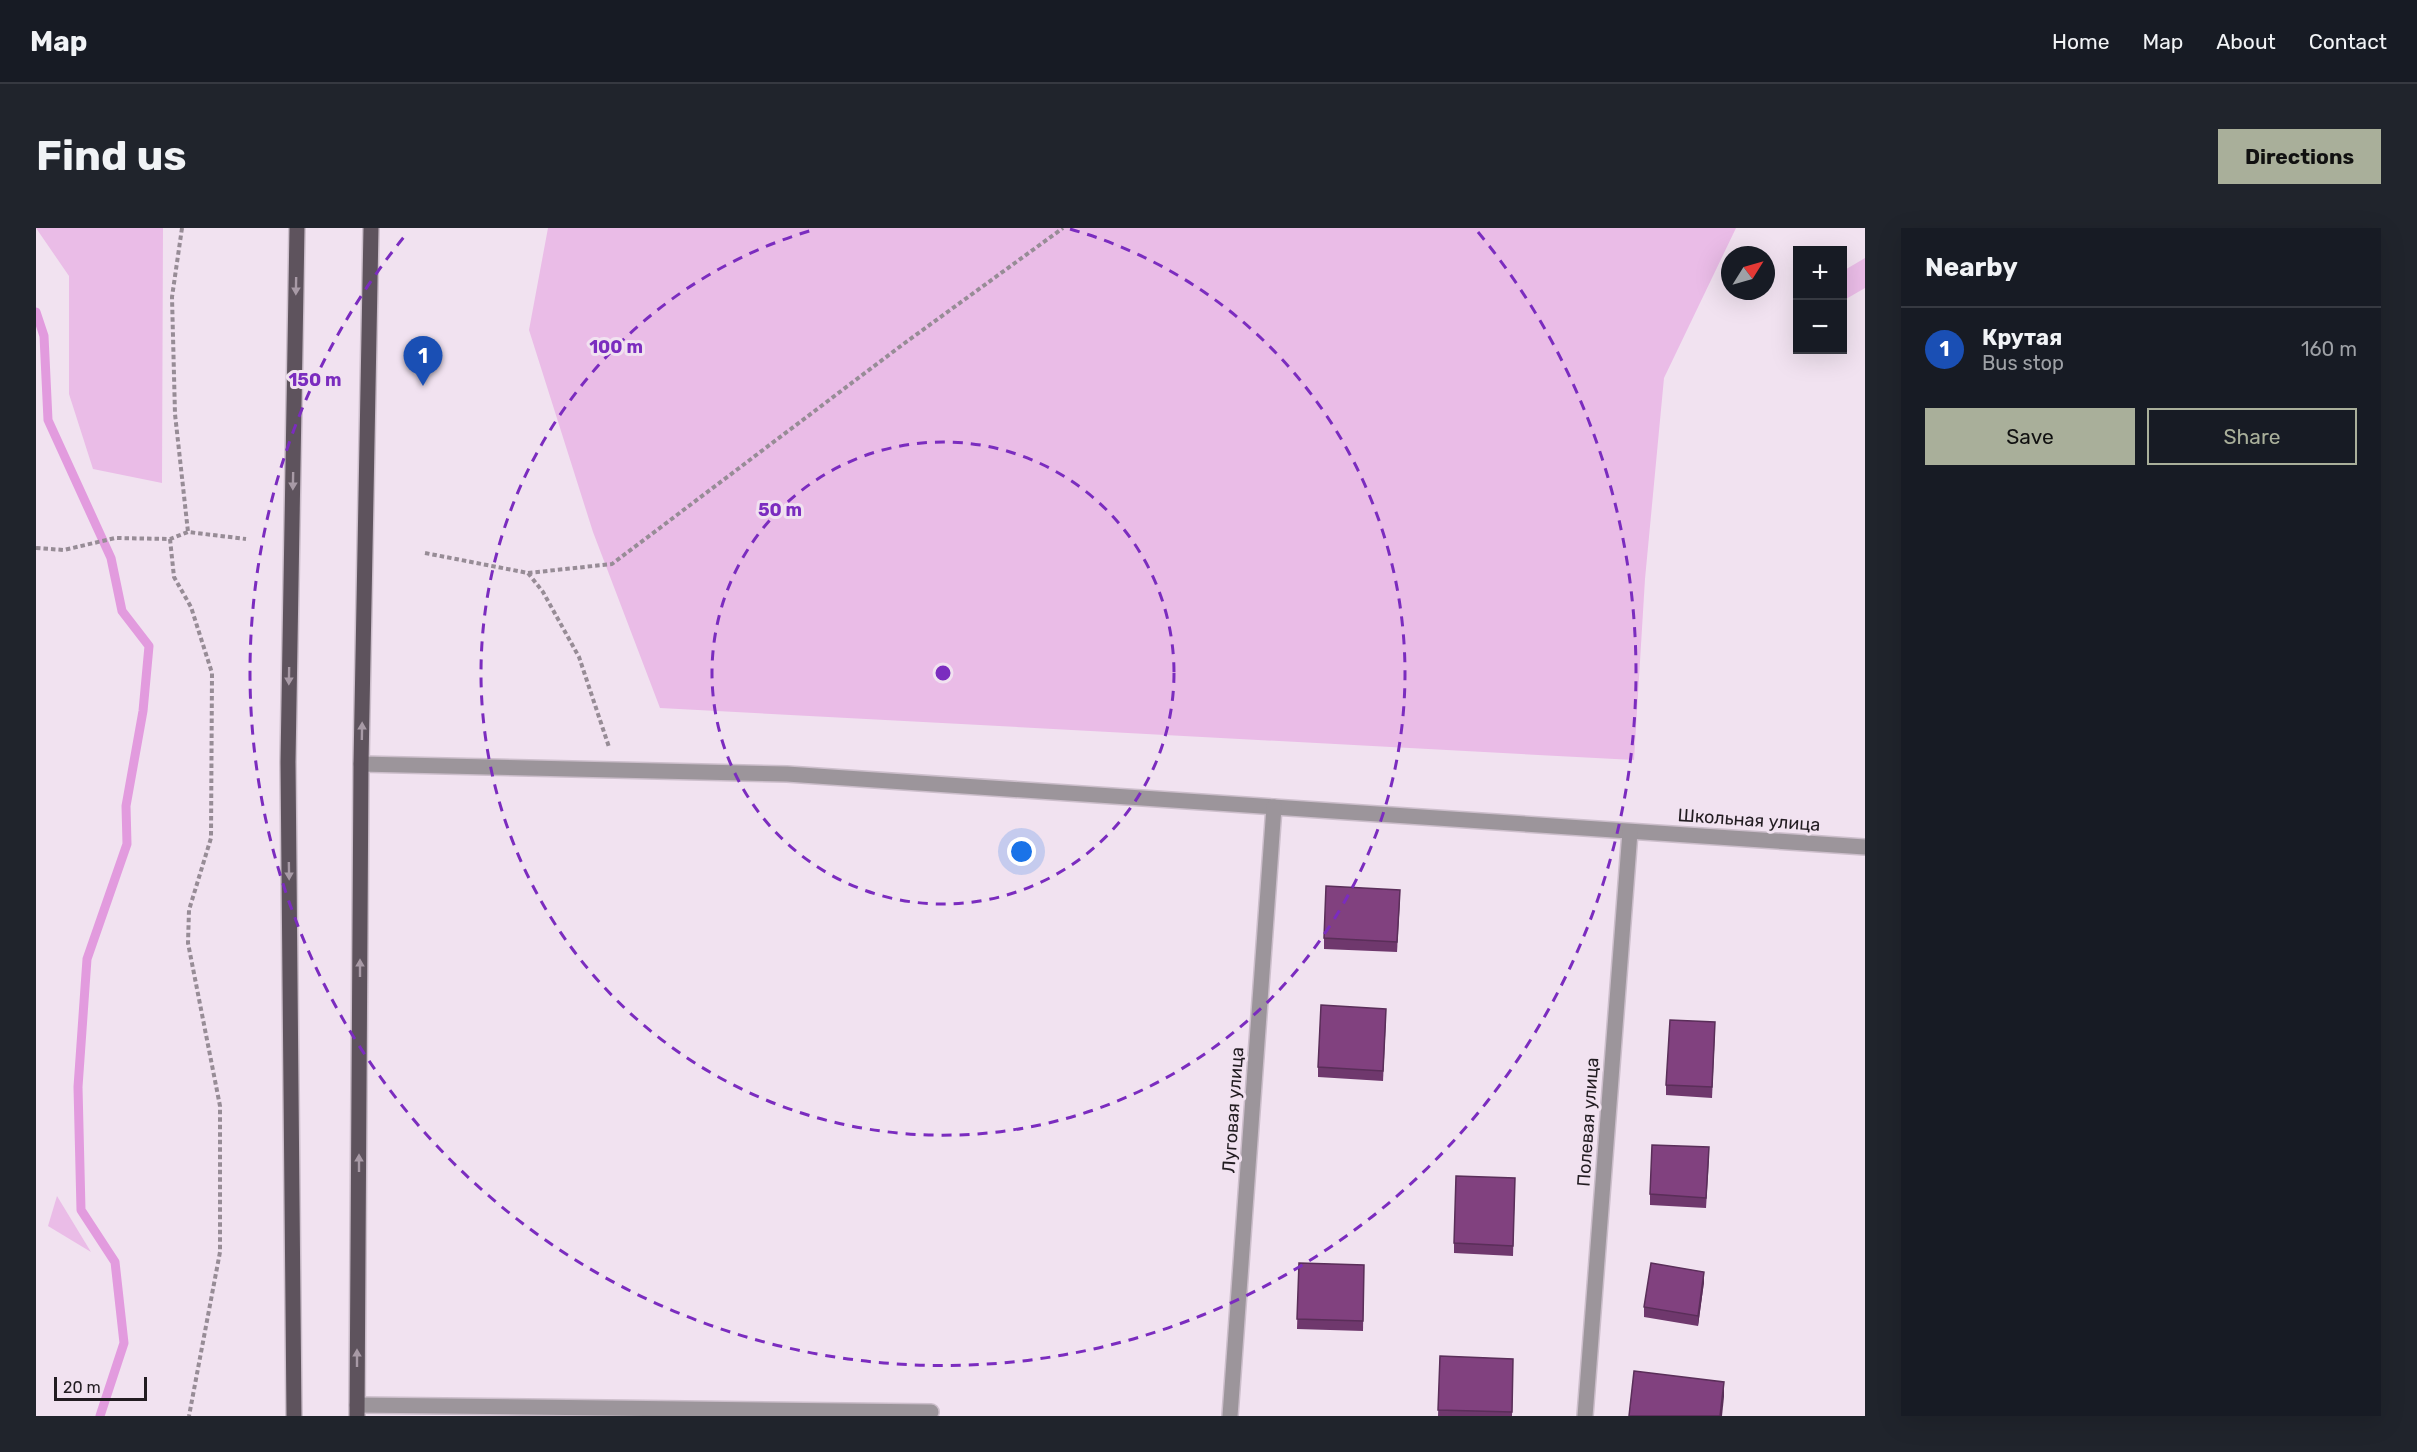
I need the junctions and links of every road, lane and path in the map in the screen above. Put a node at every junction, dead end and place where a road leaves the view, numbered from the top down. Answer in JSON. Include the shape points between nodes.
{"nodes":[{"id":1,"x":182,"y":228,"type":"edge"},
{"id":2,"x":297,"y":228,"type":"edge"},
{"id":3,"x":371,"y":228,"type":"edge"},
{"id":4,"x":1063,"y":228,"type":"edge"},
{"id":5,"x":188,"y":532,"type":"junction"},
{"id":6,"x":170,"y":539,"type":"junction"},
{"id":7,"x":246,"y":539,"type":"dead end"},
{"id":8,"x":36,"y":548,"type":"edge"},
{"id":9,"x":425,"y":553,"type":"dead end"},
{"id":10,"x":528,"y":573,"type":"junction"},
{"id":11,"x":361,"y":764,"type":"junction"},
{"id":12,"x":617,"y":770,"type":"junction"},
{"id":13,"x":1274,"y":807,"type":"junction"},
{"id":14,"x":1630,"y":832,"type":"junction"},
{"id":15,"x":1865,"y":848,"type":"edge"},
{"id":16,"x":357,"y":1411,"type":"edge"},
{"id":17,"x":931,"y":1412,"type":"dead end"},
{"id":18,"x":189,"y":1416,"type":"edge"},
{"id":19,"x":294,"y":1416,"type":"edge"},
{"id":20,"x":1230,"y":1416,"type":"edge"},
{"id":21,"x":1585,"y":1416,"type":"edge"}],
"edges":[{"from":1,"to":5,"type":"path","via":[[172,297],[175,414]]},
{"from":2,"to":19,"type":"main road","one_way":true,"via":[[288,762]]},
{"from":11,"to":3,"type":"main road","one_way":true},
{"from":4,"to":10,"type":"path","via":[[612,564]]},
{"from":5,"to":6,"type":"path"},
{"from":5,"to":7,"type":"path"},
{"from":6,"to":8,"type":"path","via":[[108,540],[64,550]]},
{"from":6,"to":18,"type":"path","via":[[174,577],[192,607],[212,673],[211,838],[189,910],[188,944],[220,1106],[220,1252]]},
{"from":9,"to":10,"type":"path"},
{"from":10,"to":12,"type":"path","via":[[579,657]]},
{"from":11,"to":12,"type":"street","name":"Школьная улица"},
{"from":16,"to":11,"type":"main road","one_way":true},
{"from":12,"to":13,"type":"street","name":"Школьная улица","via":[[787,774]]},
{"from":13,"to":14,"type":"street","name":"Школьная улица"},
{"from":13,"to":20,"type":"street","name":"Луговая улица"},
{"from":14,"to":15,"type":"street","name":"Школьная улица"},
{"from":14,"to":21,"type":"street","name":"Полевая улица"},
{"from":16,"to":17,"type":"street"}]}
